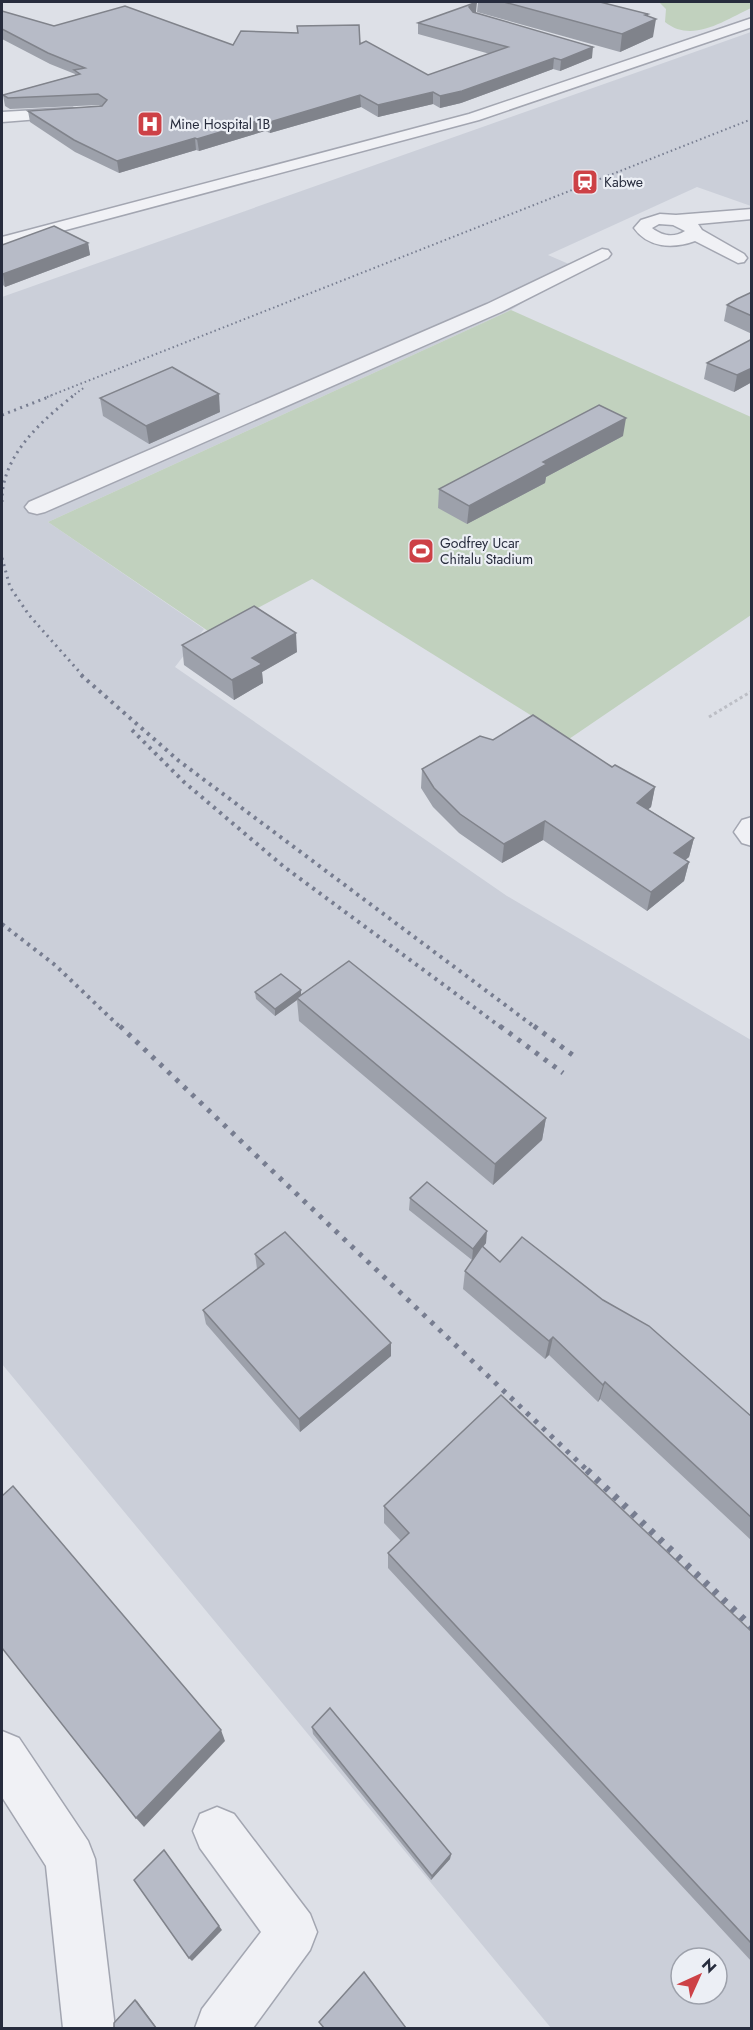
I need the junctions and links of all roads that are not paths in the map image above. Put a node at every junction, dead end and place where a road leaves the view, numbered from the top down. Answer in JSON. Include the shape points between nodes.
{"nodes":[{"id":1,"x":752,"y":22,"type":"edge"},
{"id":2,"x":610,"y":57,"type":"edge"},
{"id":3,"x":632,"y":63,"type":"junction"},
{"id":4,"x":87,"y":113,"type":"edge"},
{"id":5,"x":2,"y":117,"type":"edge"},
{"id":6,"x":747,"y":215,"type":"edge"},
{"id":7,"x":677,"y":220,"type":"junction"},
{"id":8,"x":694,"y":232,"type":"junction"},
{"id":9,"x":2,"y":242,"type":"edge"},
{"id":10,"x":633,"y":242,"type":"junction"},
{"id":11,"x":745,"y":260,"type":"edge"},
{"id":12,"x":37,"y":507,"type":"dead end"},
{"id":13,"x":752,"y":827,"type":"edge"},
{"id":14,"x":752,"y":836,"type":"edge"},
{"id":15,"x":2,"y":1755,"type":"edge"},
{"id":16,"x":217,"y":1831,"type":"dead end"},
{"id":17,"x":88,"y":2028,"type":"edge"},
{"id":18,"x":221,"y":2028,"type":"edge"}],
"edges":[{"from":1,"to":3,"type":"street"},
{"from":2,"to":3,"type":"street"},
{"from":3,"to":9,"type":"street","via":[[474,117]]},
{"from":4,"to":5,"type":"street"},
{"from":6,"to":7,"type":"street"},
{"from":6,"to":8,"type":"street"},
{"from":7,"to":8,"type":"street"},
{"from":7,"to":10,"type":"street","via":[[653,220],[644,225]]},
{"from":8,"to":10,"type":"street","via":[[686,238]]},
{"from":8,"to":11,"type":"street"},
{"from":10,"to":11,"type":"street"},
{"from":10,"to":12,"type":"street","via":[[494,308]]},
{"from":13,"to":14,"type":"street"},
{"from":15,"to":17,"type":"street","via":[[70,1859]]},
{"from":16,"to":18,"type":"street","via":[[291,1932]]}]}
